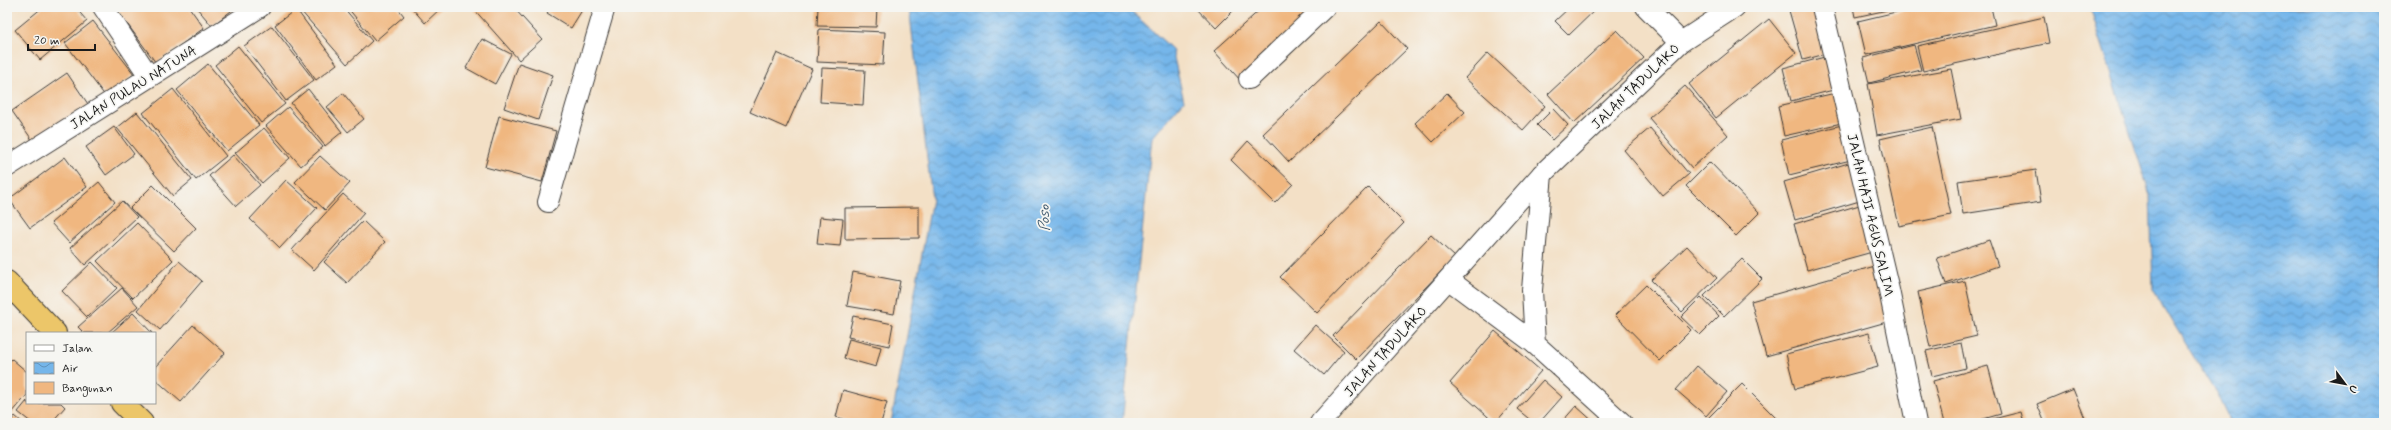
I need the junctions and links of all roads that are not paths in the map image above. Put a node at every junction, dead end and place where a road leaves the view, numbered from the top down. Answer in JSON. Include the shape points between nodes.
{"nodes":[{"id":1,"x":103,"y":7,"type":"edge"},
{"id":2,"x":260,"y":7,"type":"edge"},
{"id":3,"x":605,"y":7,"type":"edge"},
{"id":4,"x":1325,"y":7,"type":"edge"},
{"id":5,"x":1646,"y":7,"type":"edge"},
{"id":6,"x":1735,"y":7,"type":"edge"},
{"id":7,"x":1822,"y":7,"type":"edge"},
{"id":8,"x":1681,"y":42,"type":"junction"},
{"id":9,"x":149,"y":76,"type":"junction"},
{"id":10,"x":1249,"y":79,"type":"dead end"},
{"id":11,"x":7,"y":167,"type":"edge"},
{"id":12,"x":1542,"y":174,"type":"junction"},
{"id":13,"x":548,"y":202,"type":"dead end"},
{"id":14,"x":1449,"y":280,"type":"junction"},
{"id":15,"x":7,"y":282,"type":"edge"},
{"id":16,"x":55,"y":332,"type":"edge"},
{"id":17,"x":1535,"y":344,"type":"junction"},
{"id":18,"x":123,"y":404,"type":"edge"},
{"id":19,"x":142,"y":423,"type":"edge"},
{"id":20,"x":1320,"y":423,"type":"edge"},
{"id":21,"x":1622,"y":423,"type":"edge"},
{"id":22,"x":1916,"y":423,"type":"edge"}],
"edges":[{"from":1,"to":9,"type":"street"},
{"from":2,"to":9,"type":"street","name":"JALAN PULAU NATUNA"},
{"from":3,"to":13,"type":"street"},
{"from":4,"to":10,"type":"street"},
{"from":5,"to":8,"type":"street"},
{"from":6,"to":8,"type":"street","name":"JALAN TADULAKO"},
{"from":7,"to":22,"type":"street","name":"JALAN HAJI AGUS SALIM","via":[[1889,290]]},
{"from":8,"to":12,"type":"street","name":"JALAN TADULAKO"},
{"from":9,"to":11,"type":"street","name":"JALAN PULAU NATUNA"},
{"from":12,"to":14,"type":"street","name":"JALAN TADULAKO"},
{"from":12,"to":17,"type":"street","via":[[1532,290]]},
{"from":14,"to":17,"type":"street"},
{"from":14,"to":20,"type":"street","name":"JALAN TADULAKO"},
{"from":15,"to":16,"type":"highway"},
{"from":17,"to":21,"type":"street"},
{"from":18,"to":19,"type":"highway"}]}
